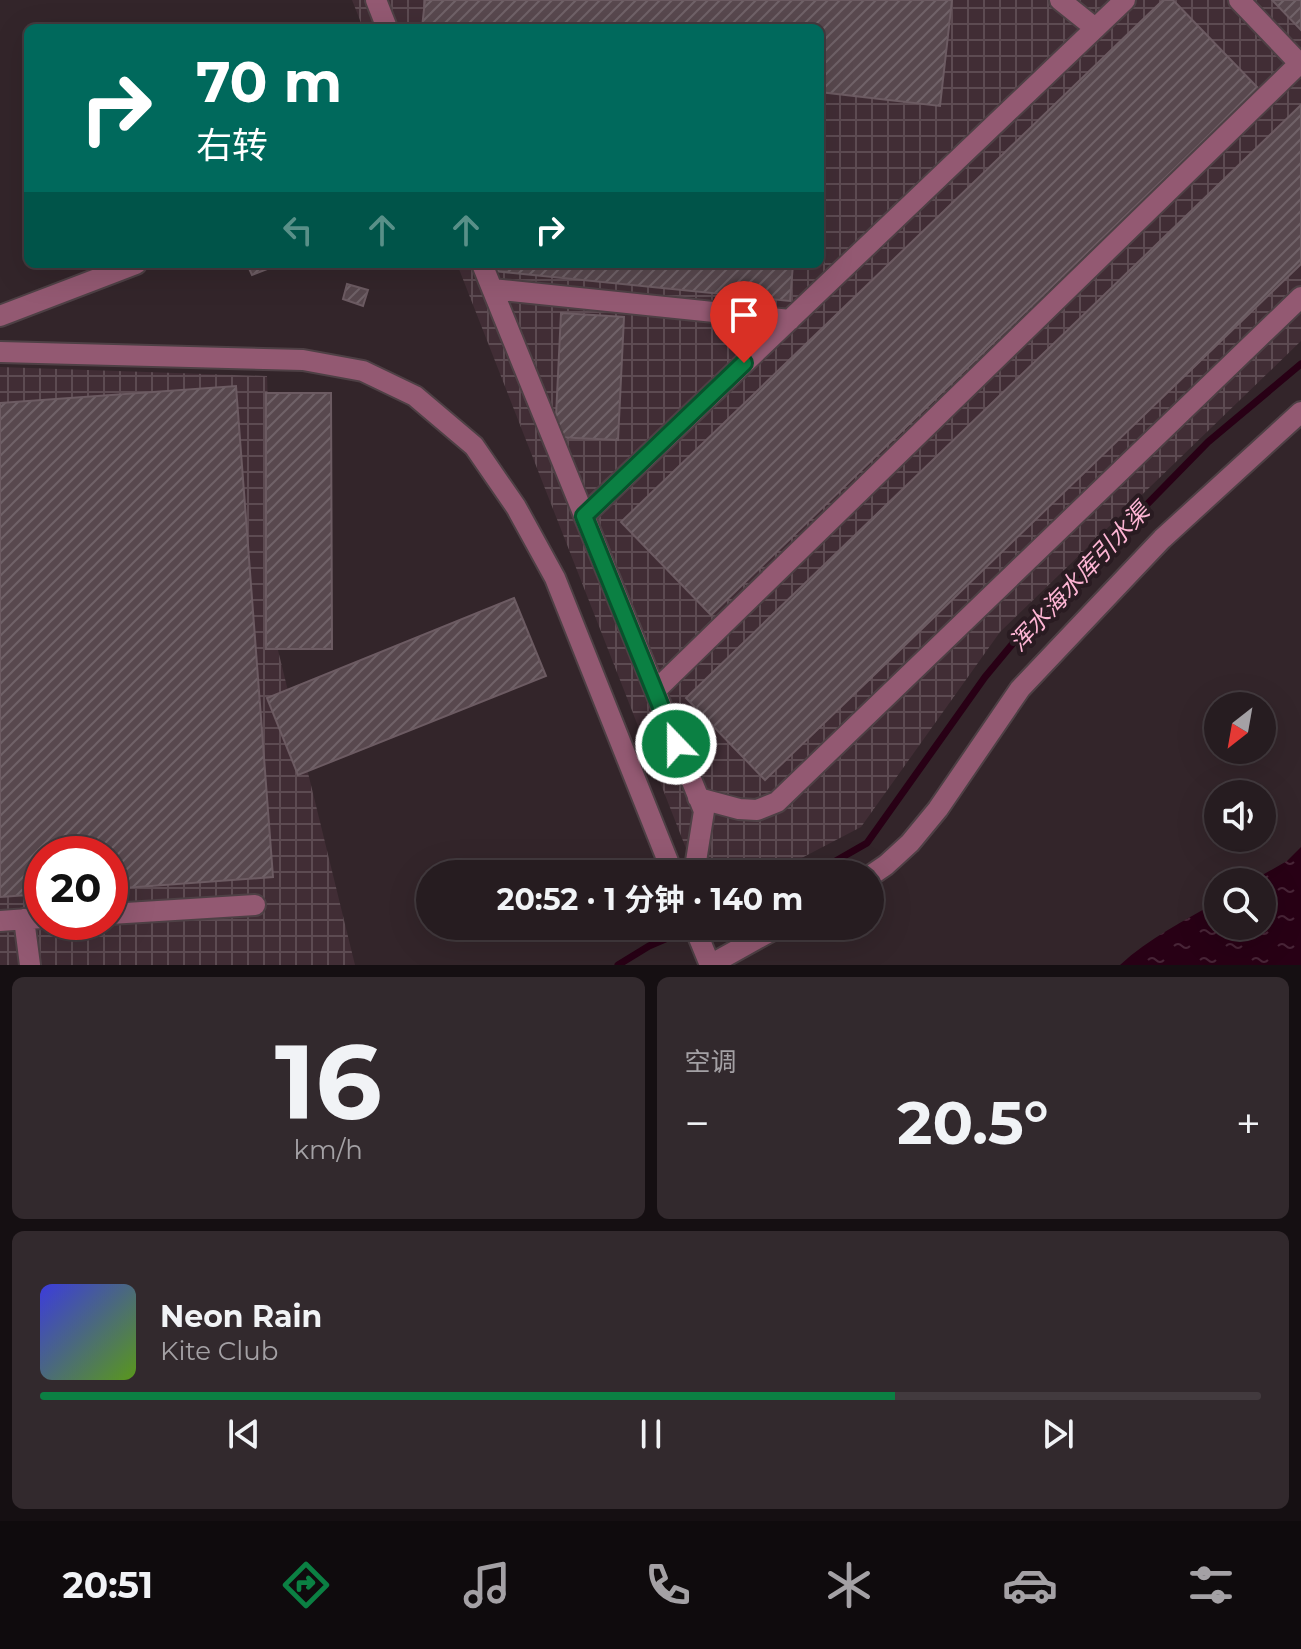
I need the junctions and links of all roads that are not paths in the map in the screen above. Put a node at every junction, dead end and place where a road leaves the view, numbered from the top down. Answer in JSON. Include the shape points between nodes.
{"nodes":[{"id":1,"x":376,"y":0,"type":"edge"},
{"id":2,"x":1060,"y":0,"type":"edge"},
{"id":3,"x":1125,"y":0,"type":"edge"},
{"id":4,"x":1239,"y":0,"type":"edge"},
{"id":5,"x":385,"y":24,"type":"edge"},
{"id":6,"x":1095,"y":28,"type":"junction"},
{"id":7,"x":1300,"y":64,"type":"edge"},
{"id":8,"x":126,"y":268,"type":"edge"},
{"id":9,"x":484,"y":268,"type":"edge"},
{"id":10,"x":492,"y":289,"type":"junction"},
{"id":11,"x":1301,"y":297,"type":"edge"},
{"id":12,"x":0,"y":316,"type":"edge"},
{"id":13,"x":790,"y":320,"type":"junction"},
{"id":14,"x":0,"y":352,"type":"edge"},
{"id":15,"x":1301,"y":412,"type":"edge"},
{"id":16,"x":584,"y":516,"type":"junction"},
{"id":17,"x":655,"y":691,"type":"junction"},
{"id":18,"x":698,"y":798,"type":"junction"},
{"id":19,"x":667,"y":860,"type":"edge"},
{"id":20,"x":696,"y":860,"type":"edge"},
{"id":21,"x":884,"y":866,"type":"edge"},
{"id":22,"x":255,"y":905,"type":"dead end"},
{"id":23,"x":128,"y":913,"type":"edge"},
{"id":24,"x":24,"y":920,"type":"edge"},
{"id":25,"x":0,"y":921,"type":"edge"},
{"id":26,"x":32,"y":940,"type":"edge"},
{"id":27,"x":700,"y":940,"type":"edge"},
{"id":28,"x":755,"y":940,"type":"edge"},
{"id":29,"x":30,"y":965,"type":"edge"},
{"id":30,"x":710,"y":965,"type":"edge"}],
"edges":[{"from":1,"to":5,"type":"street"},
{"from":2,"to":6,"type":"street"},
{"from":3,"to":6,"type":"street"},
{"from":4,"to":7,"type":"street"},
{"from":6,"to":13,"type":"street"},
{"from":7,"to":17,"type":"street"},
{"from":8,"to":12,"type":"street"},
{"from":9,"to":10,"type":"street"},
{"from":10,"to":13,"type":"street"},
{"from":10,"to":16,"type":"street"},
{"from":11,"to":18,"type":"street","via":[[777,802],[757,810]]},
{"from":13,"to":16,"type":"street"},
{"from":14,"to":19,"type":"street","via":[[303,360],[363,371],[415,396],[474,446],[555,578]]},
{"from":15,"to":21,"type":"street","via":[[1162,539],[1020,689],[938,809]]},
{"from":16,"to":17,"type":"street"},
{"from":17,"to":18,"type":"street"},
{"from":18,"to":20,"type":"street","via":[[704,811]]},
{"from":22,"to":23,"type":"street"},
{"from":24,"to":25,"type":"street"},
{"from":26,"to":29,"type":"street"},
{"from":27,"to":30,"type":"street"},
{"from":28,"to":30,"type":"street"}]}
